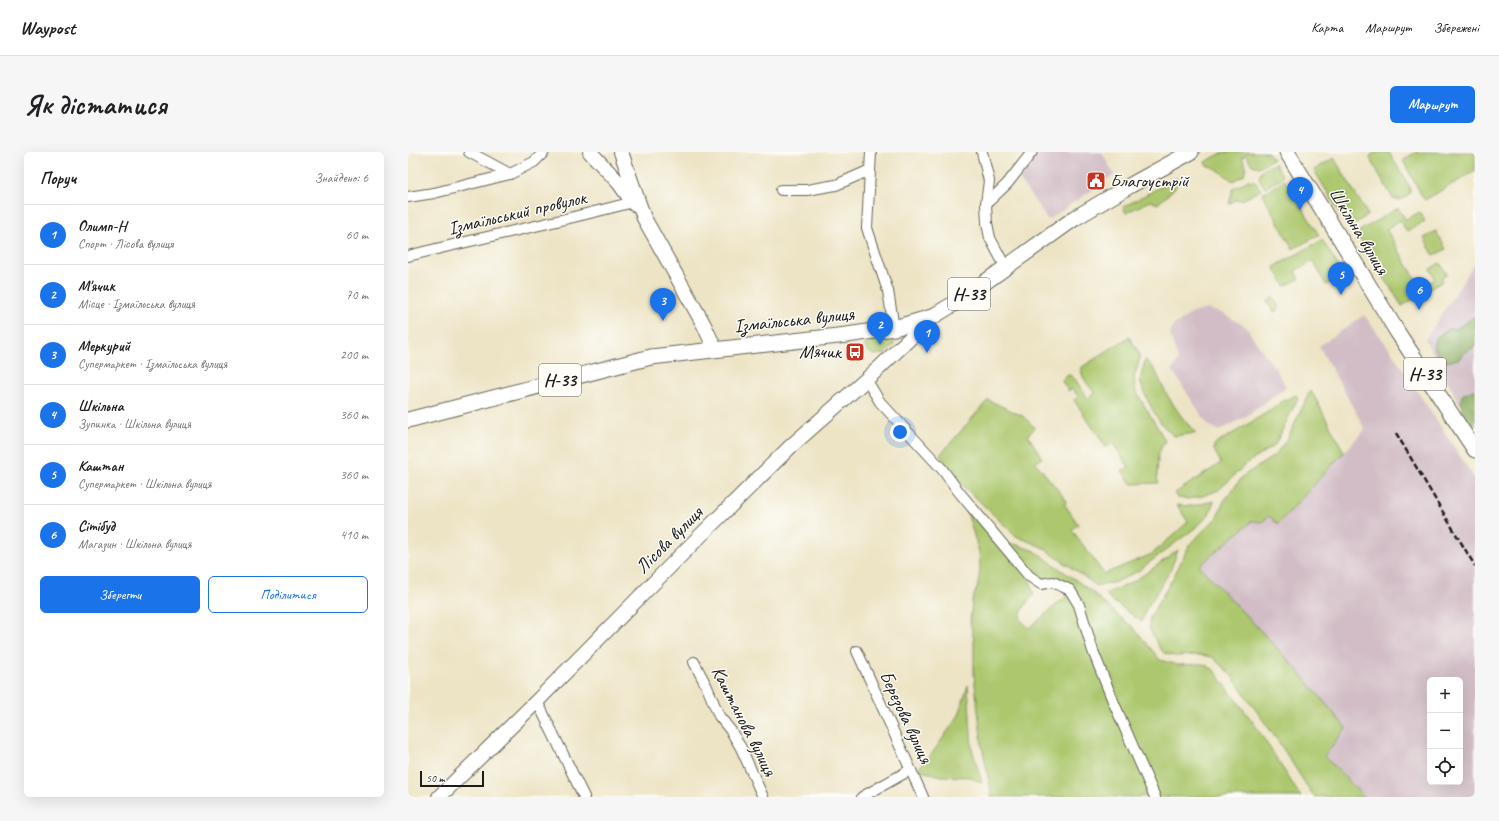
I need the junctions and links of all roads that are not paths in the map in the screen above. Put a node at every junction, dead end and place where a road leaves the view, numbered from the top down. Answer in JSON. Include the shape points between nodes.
{"nodes":[{"id":1,"x":469,"y":152,"type":"edge"},
{"id":2,"x":544,"y":152,"type":"edge"},
{"id":3,"x":590,"y":152,"type":"edge"},
{"id":4,"x":621,"y":152,"type":"edge"},
{"id":5,"x":871,"y":152,"type":"edge"},
{"id":6,"x":982,"y":152,"type":"edge"},
{"id":7,"x":1032,"y":152,"type":"edge"},
{"id":8,"x":1191,"y":152,"type":"edge"},
{"id":9,"x":1287,"y":152,"type":"edge"},
{"id":10,"x":870,"y":170,"type":"junction"},
{"id":11,"x":510,"y":174,"type":"junction"},
{"id":12,"x":781,"y":190,"type":"dead end"},
{"id":13,"x":408,"y":196,"type":"edge"},
{"id":14,"x":633,"y":202,"type":"junction"},
{"id":15,"x":986,"y":204,"type":"junction"},
{"id":16,"x":644,"y":218,"type":"junction"},
{"id":17,"x":408,"y":256,"type":"edge"},
{"id":18,"x":1006,"y":268,"type":"junction"},
{"id":19,"x":932,"y":316,"type":"junction"},
{"id":20,"x":894,"y":328,"type":"junction"},
{"id":21,"x":715,"y":348,"type":"junction"},
{"id":22,"x":866,"y":379,"type":"junction"},
{"id":23,"x":408,"y":420,"type":"edge"},
{"id":24,"x":1475,"y":450,"type":"edge"},
{"id":25,"x":857,"y":651,"type":"dead end"},
{"id":26,"x":694,"y":662,"type":"dead end"},
{"id":27,"x":537,"y":701,"type":"junction"},
{"id":28,"x":910,"y":770,"type":"junction"},
{"id":29,"x":439,"y":797,"type":"edge"},
{"id":30,"x":584,"y":797,"type":"edge"},
{"id":31,"x":763,"y":797,"type":"edge"},
{"id":32,"x":862,"y":797,"type":"edge"},
{"id":33,"x":923,"y":797,"type":"edge"},
{"id":34,"x":1155,"y":797,"type":"edge"}],
"edges":[{"from":1,"to":11,"type":"street"},
{"from":2,"to":11,"type":"street","via":[[534,162]]},
{"from":3,"to":14,"type":"street"},
{"from":4,"to":16,"type":"street"},
{"from":5,"to":10,"type":"street"},
{"from":6,"to":15,"type":"street","via":[[988,181]]},
{"from":7,"to":15,"type":"street","via":[[1007,184]]},
{"from":8,"to":18,"type":"main road","name":"Ізмаїльська вулиця","number":"Н-33","via":[[1075,218]]},
{"from":9,"to":24,"type":"main road","name":"Шкільна вулиця","number":"Н-33","via":[[1398,333]]},
{"from":10,"to":12,"type":"street","via":[[836,185],[808,190]]},
{"from":10,"to":20,"type":"street","via":[[867,228],[888,291]]},
{"from":11,"to":13,"type":"street","via":[[434,193]]},
{"from":14,"to":16,"type":"street"},
{"from":14,"to":17,"type":"street","name":"Ізмаїльський провулок"},
{"from":15,"to":18,"type":"street","via":[[990,238]]},
{"from":16,"to":21,"type":"street"},
{"from":18,"to":19,"type":"main road","name":"Ізмаїльська вулиця","number":"Н-33"},
{"from":19,"to":20,"type":"main road","name":"Ізмаїльська вулиця","number":"Н-33"},
{"from":19,"to":22,"type":"street","name":"Лісова вулиця"},
{"from":20,"to":21,"type":"main road","name":"Ізмаїльська вулиця","number":"Н-33"},
{"from":21,"to":23,"type":"main road","name":"Ізмаїльська вулиця","number":"Н-33","via":[[651,356]]},
{"from":22,"to":27,"type":"street","name":"Лісова вулиця","via":[[790,447]]},
{"from":22,"to":34,"type":"street","via":[[880,402],[942,469],[1029,576],[1041,584],[1053,582],[1070,590],[1079,605],[1093,651]]},
{"from":25,"to":28,"type":"street","name":"Березова вулиця"},
{"from":26,"to":31,"type":"street","name":"Каштанова вулиця","via":[[719,716],[741,748]]},
{"from":27,"to":29,"type":"street","name":"Лісова вулиця"},
{"from":27,"to":30,"type":"street"},
{"from":28,"to":32,"type":"street"},
{"from":28,"to":33,"type":"street","name":"Березова вулиця"}]}
